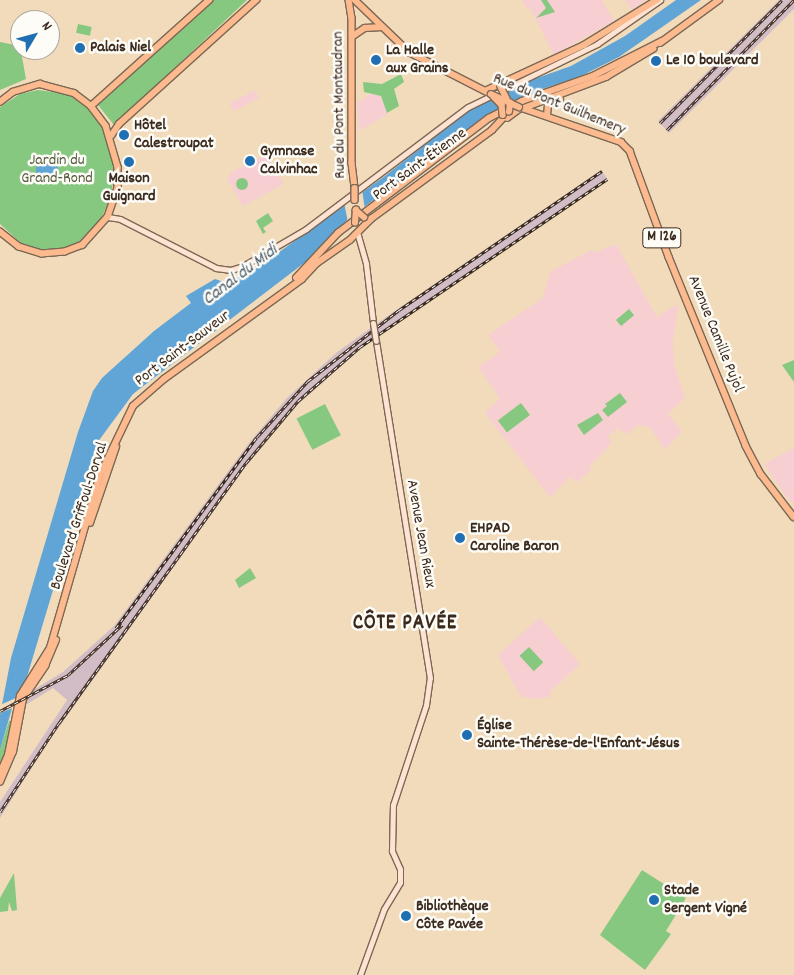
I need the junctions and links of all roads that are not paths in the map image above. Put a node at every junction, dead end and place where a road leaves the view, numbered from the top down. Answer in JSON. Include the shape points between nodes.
{"nodes":[{"id":1,"x":209,"y":0,"type":"edge"},
{"id":2,"x":256,"y":0,"type":"edge"},
{"id":3,"x":349,"y":0,"type":"edge"},
{"id":4,"x":355,"y":0,"type":"edge"},
{"id":5,"x":658,"y":0,"type":"edge"},
{"id":6,"x":719,"y":0,"type":"edge"},
{"id":7,"x":382,"y":27,"type":"junction"},
{"id":8,"x":353,"y":36,"type":"junction"},
{"id":9,"x":662,"y":41,"type":"junction"},
{"id":10,"x":502,"y":85,"type":"junction"},
{"id":11,"x":579,"y":88,"type":"junction"},
{"id":12,"x":488,"y":92,"type":"junction"},
{"id":13,"x":0,"y":102,"type":"edge"},
{"id":14,"x":510,"y":103,"type":"junction"},
{"id":15,"x":91,"y":106,"type":"junction"},
{"id":16,"x":522,"y":106,"type":"junction"},
{"id":17,"x":506,"y":113,"type":"junction"},
{"id":18,"x":547,"y":116,"type":"junction"},
{"id":19,"x":501,"y":122,"type":"junction"},
{"id":20,"x":111,"y":136,"type":"junction"},
{"id":21,"x":630,"y":151,"type":"joint"},
{"id":22,"x":356,"y":210,"type":"junction"},
{"id":23,"x":108,"y":217,"type":"junction"},
{"id":24,"x":371,"y":219,"type":"junction"},
{"id":25,"x":0,"y":232,"type":"edge"},
{"id":26,"x":358,"y":232,"type":"junction"},
{"id":27,"x":3,"y":238,"type":"edge"},
{"id":28,"x":318,"y":262,"type":"junction"},
{"id":29,"x":296,"y":278,"type":"junction"},
{"id":30,"x":272,"y":299,"type":"junction"},
{"id":31,"x":121,"y":431,"type":"junction"},
{"id":32,"x":794,"y":517,"type":"edge"},
{"id":33,"x":0,"y":773,"type":"edge"},
{"id":34,"x":0,"y":782,"type":"edge"},
{"id":35,"x":360,"y":975,"type":"edge"}],
"edges":[{"from":1,"to":15,"type":"main road"},
{"from":2,"to":20,"type":"main road","via":[[117,126]]},
{"from":3,"to":8,"type":"main road","name":"Rue du Pont Montaudran"},
{"from":4,"to":7,"type":"main road","name":"Rue du Pont Guilhemery"},
{"from":5,"to":10,"type":"main road","via":[[584,46]]},
{"from":5,"to":23,"type":"main road","name":"Port Saint-Étienne","via":[[597,44],[468,106],[306,229],[243,266],[221,270],[120,219]]},
{"from":6,"to":9,"type":"main road"},
{"from":7,"to":8,"type":"main road","via":[[365,28]]},
{"from":7,"to":12,"type":"main road","name":"Rue du Pont Guilhemery","via":[[409,52]]},
{"from":8,"to":22,"type":"main road","name":"Rue du Pont Montaudran","bridge":true,"via":[[352,163]]},
{"from":9,"to":11,"type":"main road","via":[[646,55]]},
{"from":9,"to":16,"type":"main road","via":[[593,76]]},
{"from":10,"to":12,"type":"main road"},
{"from":10,"to":14,"type":"main road","bridge":true,"via":[[501,93]]},
{"from":11,"to":16,"type":"main road"},
{"from":11,"to":18,"type":"main road","via":[[548,104]]},
{"from":12,"to":14,"type":"main road","name":"Rue du Pont Guilhemery","bridge":true},
{"from":12,"to":17,"type":"main road","bridge":true},
{"from":13,"to":15,"type":"main road","via":[[14,92],[40,84],[66,89]]},
{"from":14,"to":16,"type":"main road","name":"Rue du Pont Guilhemery","bridge":true},
{"from":14,"to":17,"type":"main road","bridge":true},
{"from":15,"to":20,"type":"main road"},
{"from":16,"to":18,"type":"main road","name":"Rue du Pont Guilhemery","number":"M 126"},
{"from":16,"to":19,"type":"main road","name":"Port Saint-Étienne"},
{"from":16,"to":29,"type":"main road","via":[[495,114],[338,233]]},
{"from":17,"to":19,"type":"main road","name":"Port Saint-Étienne"},
{"from":18,"to":21,"type":"main road","name":"Rue du Pont Guilhemery","number":"M 126","via":[[620,142]]},
{"from":19,"to":24,"type":"main road","name":"Port Saint-Étienne"},
{"from":20,"to":23,"type":"main road","via":[[118,167],[118,188]]},
{"from":21,"to":32,"type":"main road","name":"Avenue Camille Pujol","number":"M 126","via":[[746,446],[761,474]]},
{"from":22,"to":24,"type":"main road","bridge":true},
{"from":22,"to":26,"type":"main road","name":"Rue du Pont Montaudran","bridge":true},
{"from":23,"to":27,"type":"main road","via":[[93,237],[65,252],[34,252]]},
{"from":24,"to":26,"type":"main road","name":"Port Saint-Étienne"},
{"from":25,"to":27,"type":"main road"},
{"from":26,"to":28,"type":"main road","name":"Port Saint-Sauveur"},
{"from":26,"to":35,"type":"main road","name":"Avenue Jean Rieux","bridge":true,"via":[[366,264],[430,684],[393,805],[392,851],[400,869],[400,882],[384,908]]},
{"from":28,"to":29,"type":"main road","name":"Port Saint-Sauveur"},
{"from":28,"to":30,"type":"main road","name":"Port Saint-Sauveur"},
{"from":29,"to":30,"type":"main road","name":"Port Saint-Sauveur"},
{"from":30,"to":31,"type":"main road","name":"Port Saint-Sauveur","via":[[140,398]]},
{"from":31,"to":33,"type":"main road","name":"Boulevard Griffoul-Dorval","via":[[100,475],[50,648],[20,696],[8,754]]},
{"from":31,"to":34,"type":"main road","name":"Boulevard Griffoul-Dorval","via":[[54,648],[26,694],[12,759]]}]}
